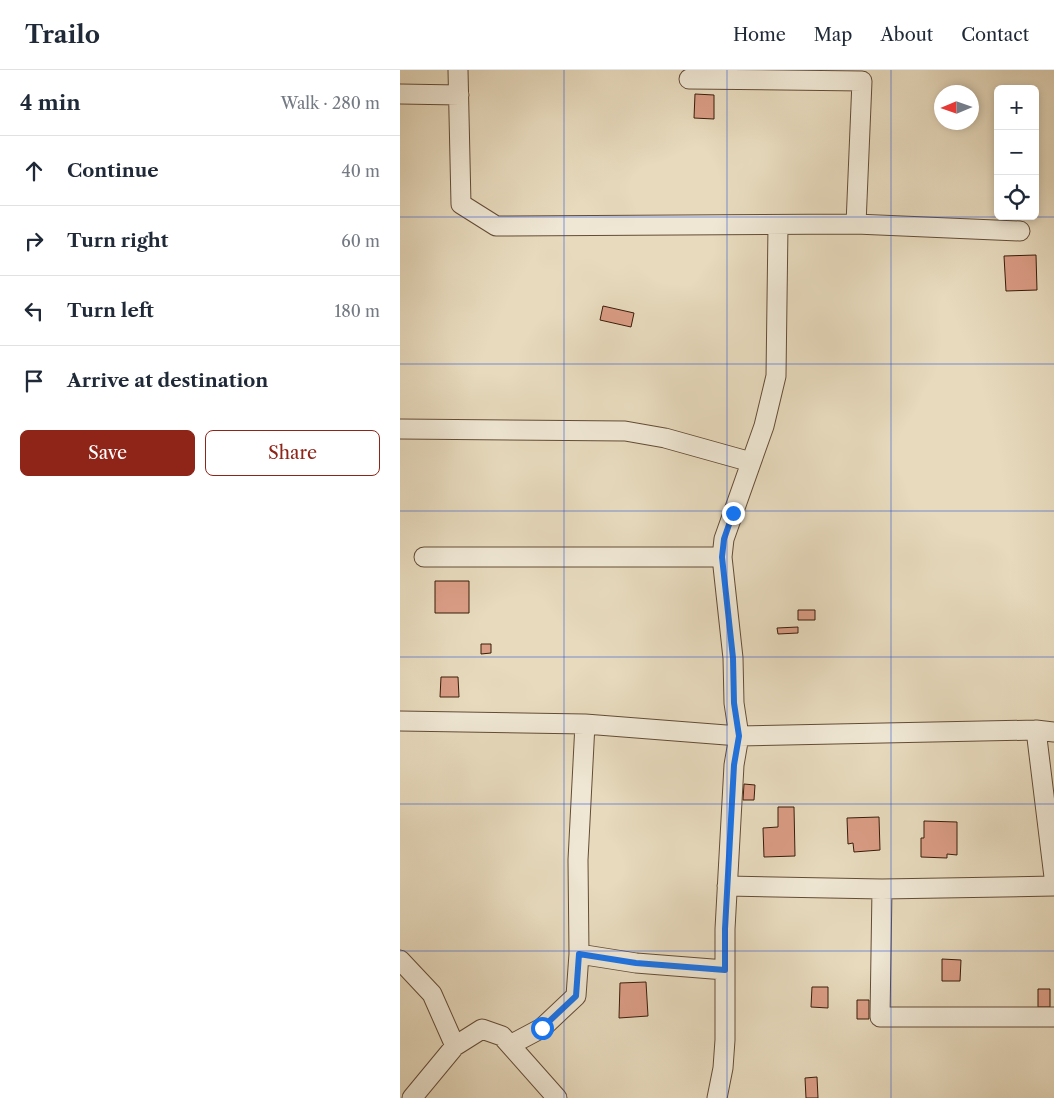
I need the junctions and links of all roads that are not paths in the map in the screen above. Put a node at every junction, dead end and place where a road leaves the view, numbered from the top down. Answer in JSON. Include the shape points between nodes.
{"nodes":[{"id":1,"x":458,"y":70,"type":"edge"},
{"id":2,"x":689,"y":79,"type":"dead end"},
{"id":3,"x":400,"y":94,"type":"edge"},
{"id":4,"x":459,"y":95,"type":"junction"},
{"id":5,"x":856,"y":224,"type":"junction"},
{"id":6,"x":778,"y":226,"type":"junction"},
{"id":7,"x":1020,"y":231,"type":"dead end"},
{"id":8,"x":400,"y":429,"type":"edge"},
{"id":9,"x":751,"y":462,"type":"junction"},
{"id":10,"x":424,"y":557,"type":"dead end"},
{"id":11,"x":722,"y":557,"type":"junction"},
{"id":12,"x":400,"y":721,"type":"edge"},
{"id":13,"x":586,"y":724,"type":"junction"},
{"id":14,"x":1045,"y":731,"type":"edge"},
{"id":15,"x":739,"y":736,"type":"junction"},
{"id":16,"x":1054,"y":877,"type":"edge"},
{"id":17,"x":727,"y":886,"type":"junction"},
{"id":18,"x":1054,"y":886,"type":"edge"},
{"id":19,"x":882,"y":889,"type":"junction"},
{"id":20,"x":579,"y":954,"type":"junction"},
{"id":21,"x":400,"y":960,"type":"edge"},
{"id":22,"x":725,"y":970,"type":"junction"},
{"id":23,"x":1054,"y":1017,"type":"edge"},
{"id":24,"x":510,"y":1045,"type":"junction"},
{"id":25,"x":455,"y":1046,"type":"junction"},
{"id":26,"x":412,"y":1098,"type":"edge"},
{"id":27,"x":557,"y":1098,"type":"edge"},
{"id":28,"x":717,"y":1098,"type":"edge"}],
"edges":[{"from":1,"to":4,"type":"street"},
{"from":2,"to":5,"type":"street","via":[[862,81]]},
{"from":3,"to":4,"type":"street"},
{"from":4,"to":6,"type":"street","via":[[461,204],[496,226]]},
{"from":5,"to":6,"type":"street"},
{"from":5,"to":7,"type":"street"},
{"from":6,"to":9,"type":"street","via":[[776,376]]},
{"from":8,"to":9,"type":"street","via":[[625,431],[665,438]]},
{"from":9,"to":11,"type":"street","via":[[724,539]]},
{"from":10,"to":11,"type":"street"},
{"from":11,"to":15,"type":"street"},
{"from":12,"to":13,"type":"street"},
{"from":13,"to":15,"type":"street"},
{"from":13,"to":20,"type":"street","via":[[578,860]]},
{"from":14,"to":15,"type":"street"},
{"from":14,"to":16,"type":"street"},
{"from":15,"to":17,"type":"street","via":[[734,765]]},
{"from":17,"to":19,"type":"street"},
{"from":17,"to":22,"type":"street"},
{"from":18,"to":19,"type":"street"},
{"from":19,"to":23,"type":"street","via":[[880,1017]]},
{"from":20,"to":22,"type":"street","via":[[636,963]]},
{"from":20,"to":24,"type":"street","via":[[576,996],[542,1028]]},
{"from":21,"to":25,"type":"street","via":[[432,994]]},
{"from":22,"to":28,"type":"street","via":[[724,1068]]},
{"from":24,"to":25,"type":"street","via":[[502,1036],[482,1029]]},
{"from":24,"to":27,"type":"street"},
{"from":25,"to":26,"type":"street"}]}
